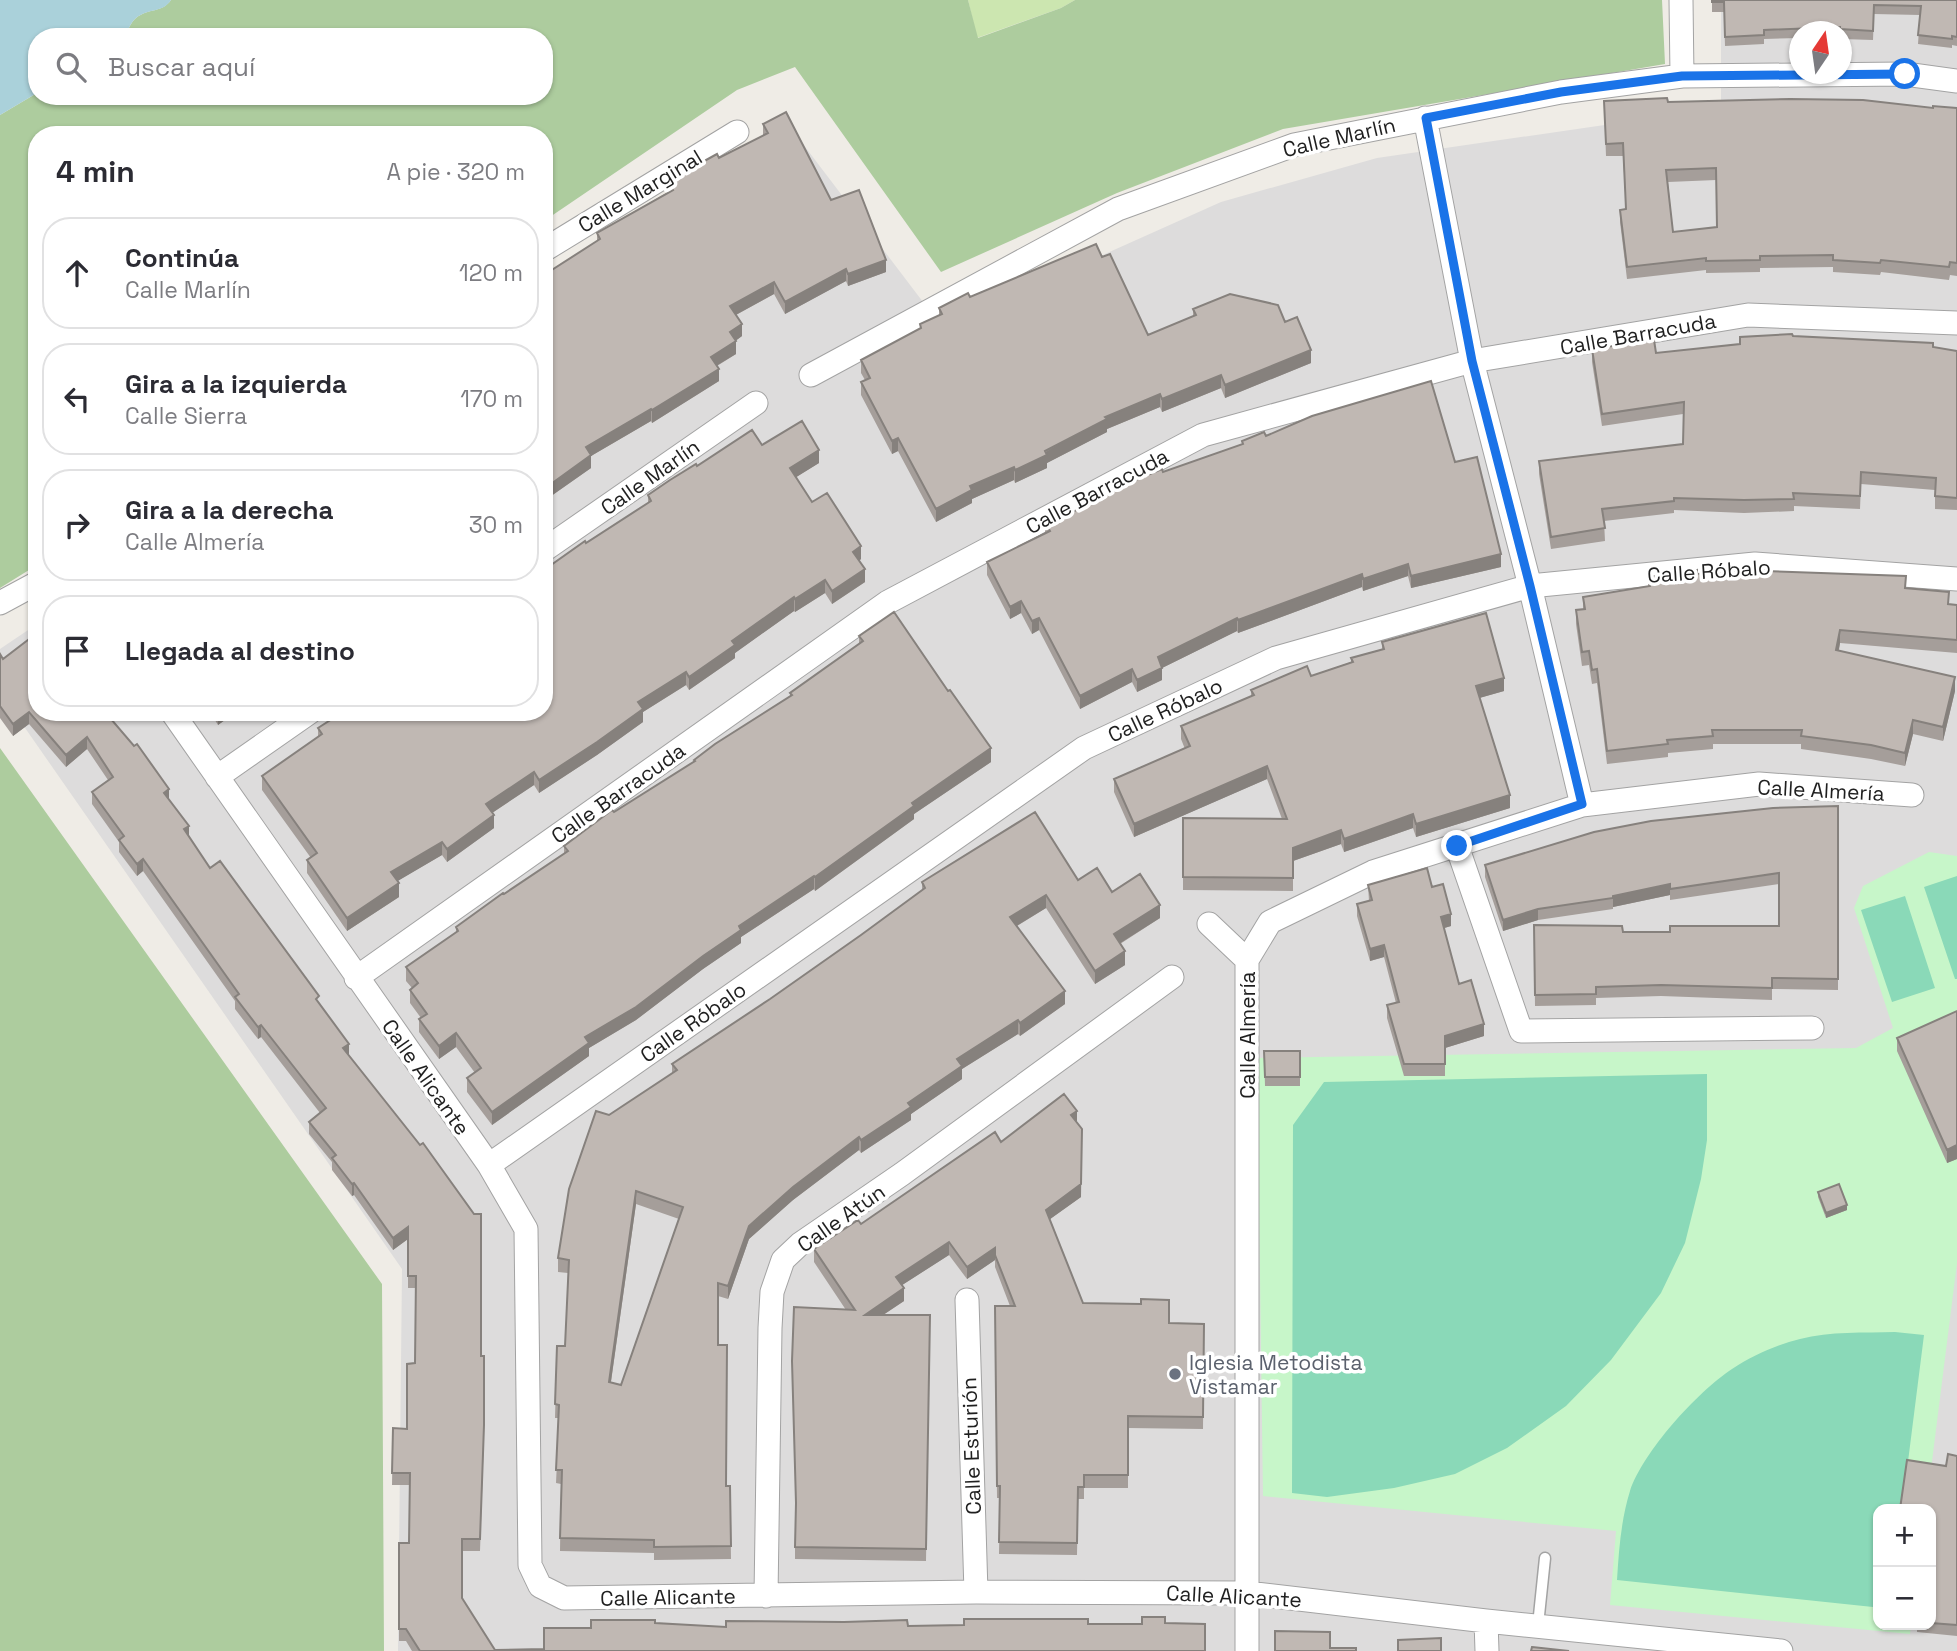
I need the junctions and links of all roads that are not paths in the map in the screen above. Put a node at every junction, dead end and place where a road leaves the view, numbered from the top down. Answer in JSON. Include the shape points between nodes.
{"nodes":[{"id":1,"x":1681,"y":0,"type":"edge"},
{"id":2,"x":1682,"y":76,"type":"junction"},
{"id":3,"x":1957,"y":81,"type":"edge"},
{"id":4,"x":1426,"y":118,"type":"junction"},
{"id":5,"x":737,"y":132,"type":"dead end"},
{"id":6,"x":553,"y":244,"type":"edge"},
{"id":7,"x":1957,"y":323,"type":"edge"},
{"id":8,"x":1472,"y":361,"type":"junction"},
{"id":9,"x":811,"y":375,"type":"dead end"},
{"id":10,"x":756,"y":403,"type":"dead end"},
{"id":11,"x":553,"y":544,"type":"edge"},
{"id":12,"x":1957,"y":579,"type":"edge"},
{"id":13,"x":1530,"y":586,"type":"junction"},
{"id":14,"x":28,"y":588,"type":"edge"},
{"id":15,"x":0,"y":603,"type":"edge"},
{"id":16,"x":178,"y":721,"type":"edge"},
{"id":17,"x":297,"y":721,"type":"edge"},
{"id":18,"x":217,"y":777,"type":"junction"},
{"id":19,"x":1912,"y":795,"type":"dead end"},
{"id":20,"x":1582,"y":804,"type":"junction"},
{"id":21,"x":1457,"y":846,"type":"junction"},
{"id":22,"x":1209,"y":924,"type":"dead end"},
{"id":23,"x":1247,"y":960,"type":"junction"},
{"id":24,"x":1172,"y":977,"type":"dead end"},
{"id":25,"x":356,"y":978,"type":"junction"},
{"id":26,"x":1812,"y":1028,"type":"dead end"},
{"id":27,"x":489,"y":1165,"type":"junction"},
{"id":28,"x":967,"y":1300,"type":"dead end"},
{"id":29,"x":1545,"y":1558,"type":"dead end"},
{"id":30,"x":976,"y":1592,"type":"junction"},
{"id":31,"x":1247,"y":1593,"type":"junction"},
{"id":32,"x":766,"y":1596,"type":"junction"},
{"id":33,"x":1486,"y":1621,"type":"junction"},
{"id":34,"x":1538,"y":1625,"type":"junction"},
{"id":35,"x":1247,"y":1651,"type":"edge"},
{"id":36,"x":1487,"y":1651,"type":"edge"},
{"id":37,"x":1781,"y":1651,"type":"edge"}],
"edges":[{"from":1,"to":2,"type":"street"},
{"from":2,"to":3,"type":"street","name":"Calle Marlín","via":[[1905,74]]},
{"from":2,"to":4,"type":"street","name":"Calle Marlín","via":[[1561,92]]},
{"from":4,"to":8,"type":"street"},
{"from":4,"to":9,"type":"street","name":"Calle Marlín","via":[[1294,145],[1118,209]]},
{"from":5,"to":6,"type":"street","name":"Calle Marginal"},
{"from":7,"to":8,"type":"street","name":"Calle Barracuda","via":[[1748,315]]},
{"from":8,"to":13,"type":"street"},
{"from":8,"to":25,"type":"street","name":"Calle Barracuda","via":[[1203,435],[888,602]]},
{"from":10,"to":11,"type":"street","name":"Calle Marlín"},
{"from":12,"to":13,"type":"street","name":"Calle Róbalo","via":[[1755,564]]},
{"from":13,"to":20,"type":"street"},
{"from":13,"to":27,"type":"street","name":"Calle Róbalo","via":[[1276,658],[1084,748]]},
{"from":14,"to":15,"type":"street"},
{"from":16,"to":18,"type":"street","name":"Calle Alicante"},
{"from":17,"to":18,"type":"street"},
{"from":18,"to":25,"type":"street","name":"Calle Alicante"},
{"from":19,"to":20,"type":"street","name":"Calle Almería","via":[[1759,784]]},
{"from":20,"to":21,"type":"street","name":"Calle Almería"},
{"from":21,"to":23,"type":"street","name":"Calle Almería","via":[[1374,872],[1270,922]]},
{"from":21,"to":26,"type":"street","via":[[1521,1031]]},
{"from":22,"to":23,"type":"street"},
{"from":23,"to":31,"type":"street","name":"Calle Almería"},
{"from":24,"to":32,"type":"street","name":"Calle Atún","via":[[783,1260],[772,1292],[770,1328]]},
{"from":25,"to":27,"type":"street","name":"Calle Alicante"},
{"from":27,"to":32,"type":"street","name":"Calle Alicante","via":[[526,1229],[530,1565],[540,1586],[564,1598]]},
{"from":28,"to":30,"type":"street","name":"Calle Esturión"},
{"from":29,"to":34,"type":"lane"},
{"from":30,"to":31,"type":"street","name":"Calle Alicante"},
{"from":30,"to":32,"type":"street","name":"Calle Alicante"},
{"from":31,"to":33,"type":"street","name":"Calle Alicante"},
{"from":31,"to":35,"type":"street","name":"Calle Almería"},
{"from":33,"to":34,"type":"street","name":"Calle Alicante"},
{"from":33,"to":36,"type":"street"},
{"from":34,"to":37,"type":"street","name":"Calle Alicante"}]}
